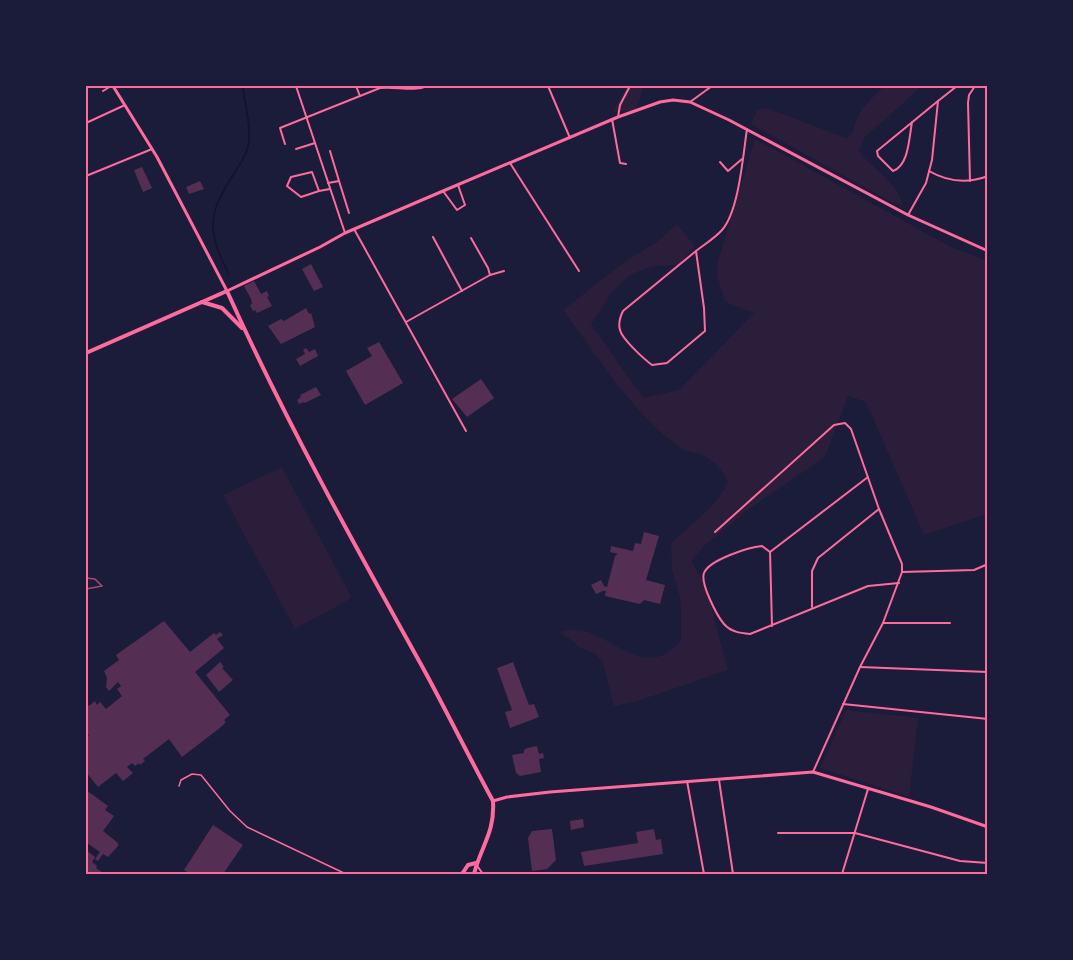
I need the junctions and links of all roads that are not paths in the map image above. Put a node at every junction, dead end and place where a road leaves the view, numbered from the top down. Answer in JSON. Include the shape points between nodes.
{"nodes":[{"id":1,"x":112,"y":86,"type":"edge"},
{"id":2,"x":296,"y":86,"type":"edge"},
{"id":3,"x":356,"y":86,"type":"edge"},
{"id":4,"x":427,"y":86,"type":"edge"},
{"id":5,"x":548,"y":86,"type":"edge"},
{"id":6,"x":630,"y":86,"type":"edge"},
{"id":7,"x":712,"y":86,"type":"edge"},
{"id":8,"x":957,"y":86,"type":"edge"},
{"id":9,"x":975,"y":86,"type":"edge"},
{"id":10,"x":103,"y":91,"type":"dead end"},
{"id":11,"x":360,"y":96,"type":"junction"},
{"id":12,"x":938,"y":101,"type":"junction"},
{"id":13,"x":690,"y":102,"type":"junction"},
{"id":14,"x":125,"y":105,"type":"junction"},
{"id":15,"x":618,"y":117,"type":"junction"},
{"id":16,"x":307,"y":118,"type":"junction"},
{"id":17,"x":612,"y":120,"type":"junction"},
{"id":18,"x":86,"y":123,"type":"edge"},
{"id":19,"x":912,"y":123,"type":"junction"},
{"id":20,"x":747,"y":129,"type":"junction"},
{"id":21,"x":570,"y":138,"type":"junction"},
{"id":22,"x":315,"y":143,"type":"junction"},
{"id":23,"x":285,"y":144,"type":"dead end"},
{"id":24,"x":152,"y":149,"type":"junction"},
{"id":25,"x":296,"y":149,"type":"dead end"},
{"id":26,"x":330,"y":151,"type":"dead end"},
{"id":27,"x":742,"y":159,"type":"junction"},
{"id":28,"x":720,"y":162,"type":"dead end"},
{"id":29,"x":510,"y":163,"type":"junction"},
{"id":30,"x":626,"y":164,"type":"dead end"},
{"id":31,"x":929,"y":171,"type":"junction"},
{"id":32,"x":86,"y":176,"type":"edge"},
{"id":33,"x":987,"y":176,"type":"edge"},
{"id":34,"x":339,"y":181,"type":"junction"},
{"id":35,"x":970,"y":181,"type":"junction"},
{"id":36,"x":328,"y":183,"type":"junction"},
{"id":37,"x":458,"y":184,"type":"junction"},
{"id":38,"x":330,"y":189,"type":"junction"},
{"id":39,"x":319,"y":191,"type":"junction"},
{"id":40,"x":443,"y":191,"type":"junction"},
{"id":41,"x":350,"y":213,"type":"dead end"},
{"id":42,"x":908,"y":215,"type":"junction"},
{"id":43,"x":354,"y":229,"type":"junction"},
{"id":44,"x":345,"y":233,"type":"junction"},
{"id":45,"x":433,"y":237,"type":"dead end"},
{"id":46,"x":471,"y":238,"type":"dead end"},
{"id":47,"x":696,"y":251,"type":"junction"},
{"id":48,"x":987,"y":251,"type":"edge"},
{"id":49,"x":504,"y":271,"type":"dead end"},
{"id":50,"x":579,"y":271,"type":"dead end"},
{"id":51,"x":490,"y":275,"type":"junction"},
{"id":52,"x":227,"y":291,"type":"junction"},
{"id":53,"x":462,"y":291,"type":"junction"},
{"id":54,"x":202,"y":302,"type":"junction"},
{"id":55,"x":405,"y":322,"type":"junction"},
{"id":56,"x":246,"y":333,"type":"junction"},
{"id":57,"x":86,"y":353,"type":"edge"},
{"id":58,"x":466,"y":431,"type":"dead end"},
{"id":59,"x":868,"y":477,"type":"junction"},
{"id":60,"x":879,"y":508,"type":"junction"},
{"id":61,"x":715,"y":532,"type":"dead end"},
{"id":62,"x":770,"y":552,"type":"junction"},
{"id":63,"x":987,"y":564,"type":"edge"},
{"id":64,"x":902,"y":572,"type":"junction"},
{"id":65,"x":898,"y":583,"type":"junction"},
{"id":66,"x":812,"y":607,"type":"junction"},
{"id":67,"x":883,"y":622,"type":"junction"},
{"id":68,"x":950,"y":623,"type":"dead end"},
{"id":69,"x":772,"y":626,"type":"junction"},
{"id":70,"x":860,"y":667,"type":"junction"},
{"id":71,"x":987,"y":672,"type":"edge"},
{"id":72,"x":843,"y":704,"type":"junction"},
{"id":73,"x":987,"y":719,"type":"edge"},
{"id":74,"x":813,"y":772,"type":"junction"},
{"id":75,"x":718,"y":780,"type":"junction"},
{"id":76,"x":687,"y":782,"type":"junction"},
{"id":77,"x":179,"y":786,"type":"dead end"},
{"id":78,"x":868,"y":789,"type":"junction"},
{"id":79,"x":493,"y":801,"type":"junction"},
{"id":80,"x":987,"y":827,"type":"edge"},
{"id":81,"x":855,"y":832,"type":"junction"},
{"id":82,"x":778,"y":833,"type":"dead end"},
{"id":83,"x":476,"y":863,"type":"junction"},
{"id":84,"x":987,"y":863,"type":"edge"},
{"id":85,"x":346,"y":874,"type":"edge"},
{"id":86,"x":462,"y":874,"type":"edge"},
{"id":87,"x":474,"y":874,"type":"edge"},
{"id":88,"x":483,"y":874,"type":"edge"},
{"id":89,"x":704,"y":874,"type":"edge"},
{"id":90,"x":734,"y":874,"type":"edge"},
{"id":91,"x":842,"y":874,"type":"edge"}],
"edges":[{"from":1,"to":10,"type":"street"},
{"from":1,"to":14,"type":"street"},
{"from":2,"to":16,"type":"street"},
{"from":3,"to":11,"type":"street"},
{"from":4,"to":11,"type":"street","via":[[380,88]]},
{"from":5,"to":21,"type":"street"},
{"from":6,"to":15,"type":"street"},
{"from":7,"to":13,"type":"street"},
{"from":8,"to":12,"type":"street"},
{"from":9,"to":35,"type":"street","via":[[968,103]]},
{"from":11,"to":16,"type":"street"},
{"from":12,"to":19,"type":"street"},
{"from":12,"to":31,"type":"street"},
{"from":13,"to":15,"type":"street","via":[[660,102]]},
{"from":13,"to":20,"type":"street"},
{"from":14,"to":18,"type":"street"},
{"from":14,"to":24,"type":"street"},
{"from":15,"to":17,"type":"street"},
{"from":16,"to":22,"type":"street"},
{"from":16,"to":23,"type":"street","via":[[280,128]]},
{"from":17,"to":21,"type":"street"},
{"from":17,"to":30,"type":"street","via":[[620,163]]},
{"from":19,"to":19,"type":"street","via":[[877,151],[893,171],[905,160]]},
{"from":20,"to":27,"type":"street"},
{"from":20,"to":42,"type":"street"},
{"from":21,"to":29,"type":"street"},
{"from":22,"to":25,"type":"street"},
{"from":22,"to":36,"type":"street"},
{"from":24,"to":32,"type":"street"},
{"from":24,"to":52,"type":"street"},
{"from":26,"to":34,"type":"street"},
{"from":27,"to":28,"type":"street","via":[[728,171]]},
{"from":27,"to":47,"type":"street","via":[[729,219],[721,231]]},
{"from":29,"to":37,"type":"street"},
{"from":29,"to":50,"type":"street"},
{"from":31,"to":35,"type":"street","via":[[948,180]]},
{"from":31,"to":42,"type":"street"},
{"from":33,"to":35,"type":"street"},
{"from":34,"to":36,"type":"street"},
{"from":34,"to":41,"type":"street"},
{"from":36,"to":38,"type":"street"},
{"from":37,"to":40,"type":"street"},
{"from":37,"to":40,"type":"street","via":[[465,206],[457,210]]},
{"from":38,"to":39,"type":"street"},
{"from":38,"to":44,"type":"street"},
{"from":39,"to":39,"type":"street","via":[[312,172],[291,177],[287,186],[301,197]]},
{"from":40,"to":43,"type":"street"},
{"from":42,"to":48,"type":"street"},
{"from":43,"to":44,"type":"street"},
{"from":43,"to":55,"type":"street"},
{"from":44,"to":52,"type":"street"},
{"from":45,"to":53,"type":"street"},
{"from":46,"to":51,"type":"street"},
{"from":47,"to":47,"type":"street","via":[[622,311],[620,332],[652,365],[667,363],[705,331]]},
{"from":49,"to":51,"type":"street"},
{"from":51,"to":53,"type":"street"},
{"from":52,"to":54,"type":"main road"},
{"from":52,"to":56,"type":"main road"},
{"from":53,"to":55,"type":"street"},
{"from":54,"to":56,"type":"main road","via":[[228,311]]},
{"from":54,"to":57,"type":"main road"},
{"from":55,"to":58,"type":"street"},
{"from":56,"to":79,"type":"main road","via":[[342,525]]},
{"from":59,"to":60,"type":"street"},
{"from":59,"to":61,"type":"street","via":[[851,429],[845,423],[834,425]]},
{"from":59,"to":62,"type":"street"},
{"from":60,"to":64,"type":"street"},
{"from":60,"to":66,"type":"street","via":[[818,558],[812,571]]},
{"from":62,"to":69,"type":"street"},
{"from":62,"to":69,"type":"street","via":[[762,546],[749,547],[708,566],[703,574],[705,588],[724,624],[735,632],[750,634]]},
{"from":63,"to":64,"type":"street","via":[[974,570]]},
{"from":64,"to":65,"type":"street"},
{"from":65,"to":66,"type":"street","via":[[868,585]]},
{"from":65,"to":67,"type":"street"},
{"from":66,"to":69,"type":"street"},
{"from":67,"to":68,"type":"street"},
{"from":67,"to":70,"type":"street"},
{"from":70,"to":71,"type":"street"},
{"from":70,"to":72,"type":"street"},
{"from":72,"to":73,"type":"street"},
{"from":72,"to":74,"type":"street"},
{"from":74,"to":75,"type":"street"},
{"from":74,"to":78,"type":"street"},
{"from":75,"to":76,"type":"street"},
{"from":75,"to":90,"type":"street"},
{"from":76,"to":79,"type":"street","via":[[550,792]]},
{"from":76,"to":89,"type":"street"},
{"from":77,"to":85,"type":"lane","via":[[181,780],[192,774],[201,775],[247,826]]},
{"from":78,"to":80,"type":"street"},
{"from":78,"to":81,"type":"street"},
{"from":79,"to":83,"type":"main road","via":[[492,825]]},
{"from":81,"to":82,"type":"street"},
{"from":81,"to":84,"type":"street","via":[[960,861]]},
{"from":81,"to":91,"type":"street"},
{"from":83,"to":86,"type":"main road","via":[[468,865]]},
{"from":83,"to":87,"type":"main road"},
{"from":83,"to":88,"type":"street"}]}
